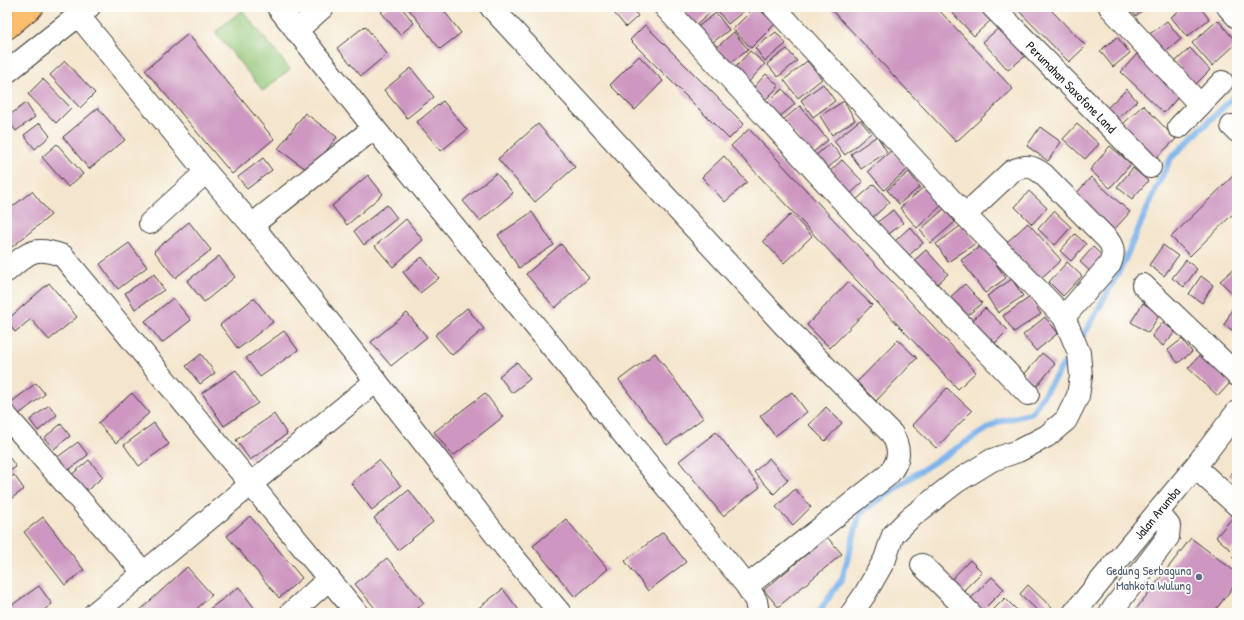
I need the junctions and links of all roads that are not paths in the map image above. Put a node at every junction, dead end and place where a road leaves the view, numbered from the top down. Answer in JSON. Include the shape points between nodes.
{"nodes":[{"id":1,"x":32,"y":7,"type":"edge"},
{"id":2,"x":278,"y":7,"type":"edge"},
{"id":3,"x":323,"y":7,"type":"edge"},
{"id":4,"x":491,"y":7,"type":"edge"},
{"id":5,"x":665,"y":7,"type":"edge"},
{"id":6,"x":774,"y":7,"type":"edge"},
{"id":7,"x":993,"y":7,"type":"edge"},
{"id":8,"x":1110,"y":7,"type":"edge"},
{"id":9,"x":1228,"y":7,"type":"edge"},
{"id":10,"x":84,"y":11,"type":"edge"},
{"id":11,"x":1237,"y":17,"type":"edge"},
{"id":12,"x":7,"y":28,"type":"edge"},
{"id":13,"x":296,"y":31,"type":"junction"},
{"id":14,"x":7,"y":72,"type":"edge"},
{"id":15,"x":1222,"y":82,"type":"dead end"},
{"id":16,"x":1200,"y":105,"type":"junction"},
{"id":17,"x":1179,"y":127,"type":"dead end"},
{"id":18,"x":374,"y":128,"type":"junction"},
{"id":19,"x":1150,"y":167,"type":"dead end"},
{"id":20,"x":206,"y":172,"type":"junction"},
{"id":21,"x":965,"y":215,"type":"junction"},
{"id":22,"x":150,"y":223,"type":"dead end"},
{"id":23,"x":252,"y":225,"type":"junction"},
{"id":24,"x":7,"y":271,"type":"edge"},
{"id":25,"x":1143,"y":285,"type":"dead end"},
{"id":26,"x":1066,"y":324,"type":"junction"},
{"id":27,"x":1237,"y":375,"type":"edge"},
{"id":28,"x":376,"y":381,"type":"junction"},
{"id":29,"x":1028,"y":394,"type":"dead end"},
{"id":30,"x":1237,"y":412,"type":"edge"},
{"id":31,"x":7,"y":417,"type":"edge"},
{"id":32,"x":1195,"y":467,"type":"junction"},
{"id":33,"x":251,"y":485,"type":"junction"},
{"id":34,"x":1237,"y":505,"type":"edge"},
{"id":35,"x":1158,"y":512,"type":"junction"},
{"id":36,"x":922,"y":565,"type":"dead end"},
{"id":37,"x":144,"y":574,"type":"junction"},
{"id":38,"x":330,"y":579,"type":"junction"},
{"id":39,"x":747,"y":586,"type":"junction"},
{"id":40,"x":1084,"y":610,"type":"edge"},
{"id":41,"x":95,"y":613,"type":"edge"},
{"id":42,"x":291,"y":613,"type":"edge"},
{"id":43,"x":357,"y":613,"type":"edge"},
{"id":44,"x":560,"y":613,"type":"edge"},
{"id":45,"x":758,"y":613,"type":"edge"},
{"id":46,"x":852,"y":613,"type":"edge"},
{"id":47,"x":970,"y":613,"type":"edge"},
{"id":48,"x":1110,"y":613,"type":"edge"}],
"edges":[{"from":1,"to":12,"type":"main road"},
{"from":2,"to":13,"type":"street"},
{"from":3,"to":13,"type":"street"},
{"from":4,"to":39,"type":"street","via":[[785,326],[892,434],[897,443],[897,460],[888,475]]},
{"from":5,"to":29,"type":"street","via":[[876,237]]},
{"from":6,"to":21,"type":"street"},
{"from":7,"to":19,"type":"street","name":"Perumahan Saxofone Land"},
{"from":8,"to":16,"type":"street"},
{"from":9,"to":11,"type":"street"},
{"from":10,"to":14,"type":"street"},
{"from":10,"to":20,"type":"street"},
{"from":13,"to":18,"type":"street"},
{"from":15,"to":16,"type":"street"},
{"from":16,"to":17,"type":"street"},
{"from":18,"to":23,"type":"street"},
{"from":18,"to":39,"type":"street"},
{"from":20,"to":22,"type":"street"},
{"from":20,"to":23,"type":"street"},
{"from":21,"to":26,"type":"street"},
{"from":21,"to":26,"type":"street","via":[[1012,171],[1022,166],[1030,166],[1043,174],[1108,240],[1113,247],[1110,264]]},
{"from":23,"to":28,"type":"street"},
{"from":24,"to":33,"type":"street","via":[[27,254],[39,250],[63,256]]},
{"from":25,"to":27,"type":"street"},
{"from":26,"to":46,"type":"street","via":[[1079,353],[1081,376],[1078,396],[1066,420],[1047,436],[992,460],[956,482],[910,518],[893,535],[885,559]]},
{"from":28,"to":33,"type":"street"},
{"from":28,"to":44,"type":"street","via":[[505,548]]},
{"from":30,"to":32,"type":"street","name":"Jalan Arumba"},
{"from":31,"to":37,"type":"street"},
{"from":32,"to":34,"type":"street"},
{"from":32,"to":35,"type":"street","name":"Jalan Arumba"},
{"from":33,"to":37,"type":"street"},
{"from":33,"to":38,"type":"street"},
{"from":35,"to":40,"type":"street","name":"Jalan Arumba"},
{"from":35,"to":48,"type":"street","via":[[1169,526],[1168,537]]},
{"from":36,"to":47,"type":"street"},
{"from":37,"to":41,"type":"street"},
{"from":38,"to":42,"type":"street"},
{"from":38,"to":43,"type":"street"},
{"from":39,"to":45,"type":"street","via":[[756,601]]}]}
